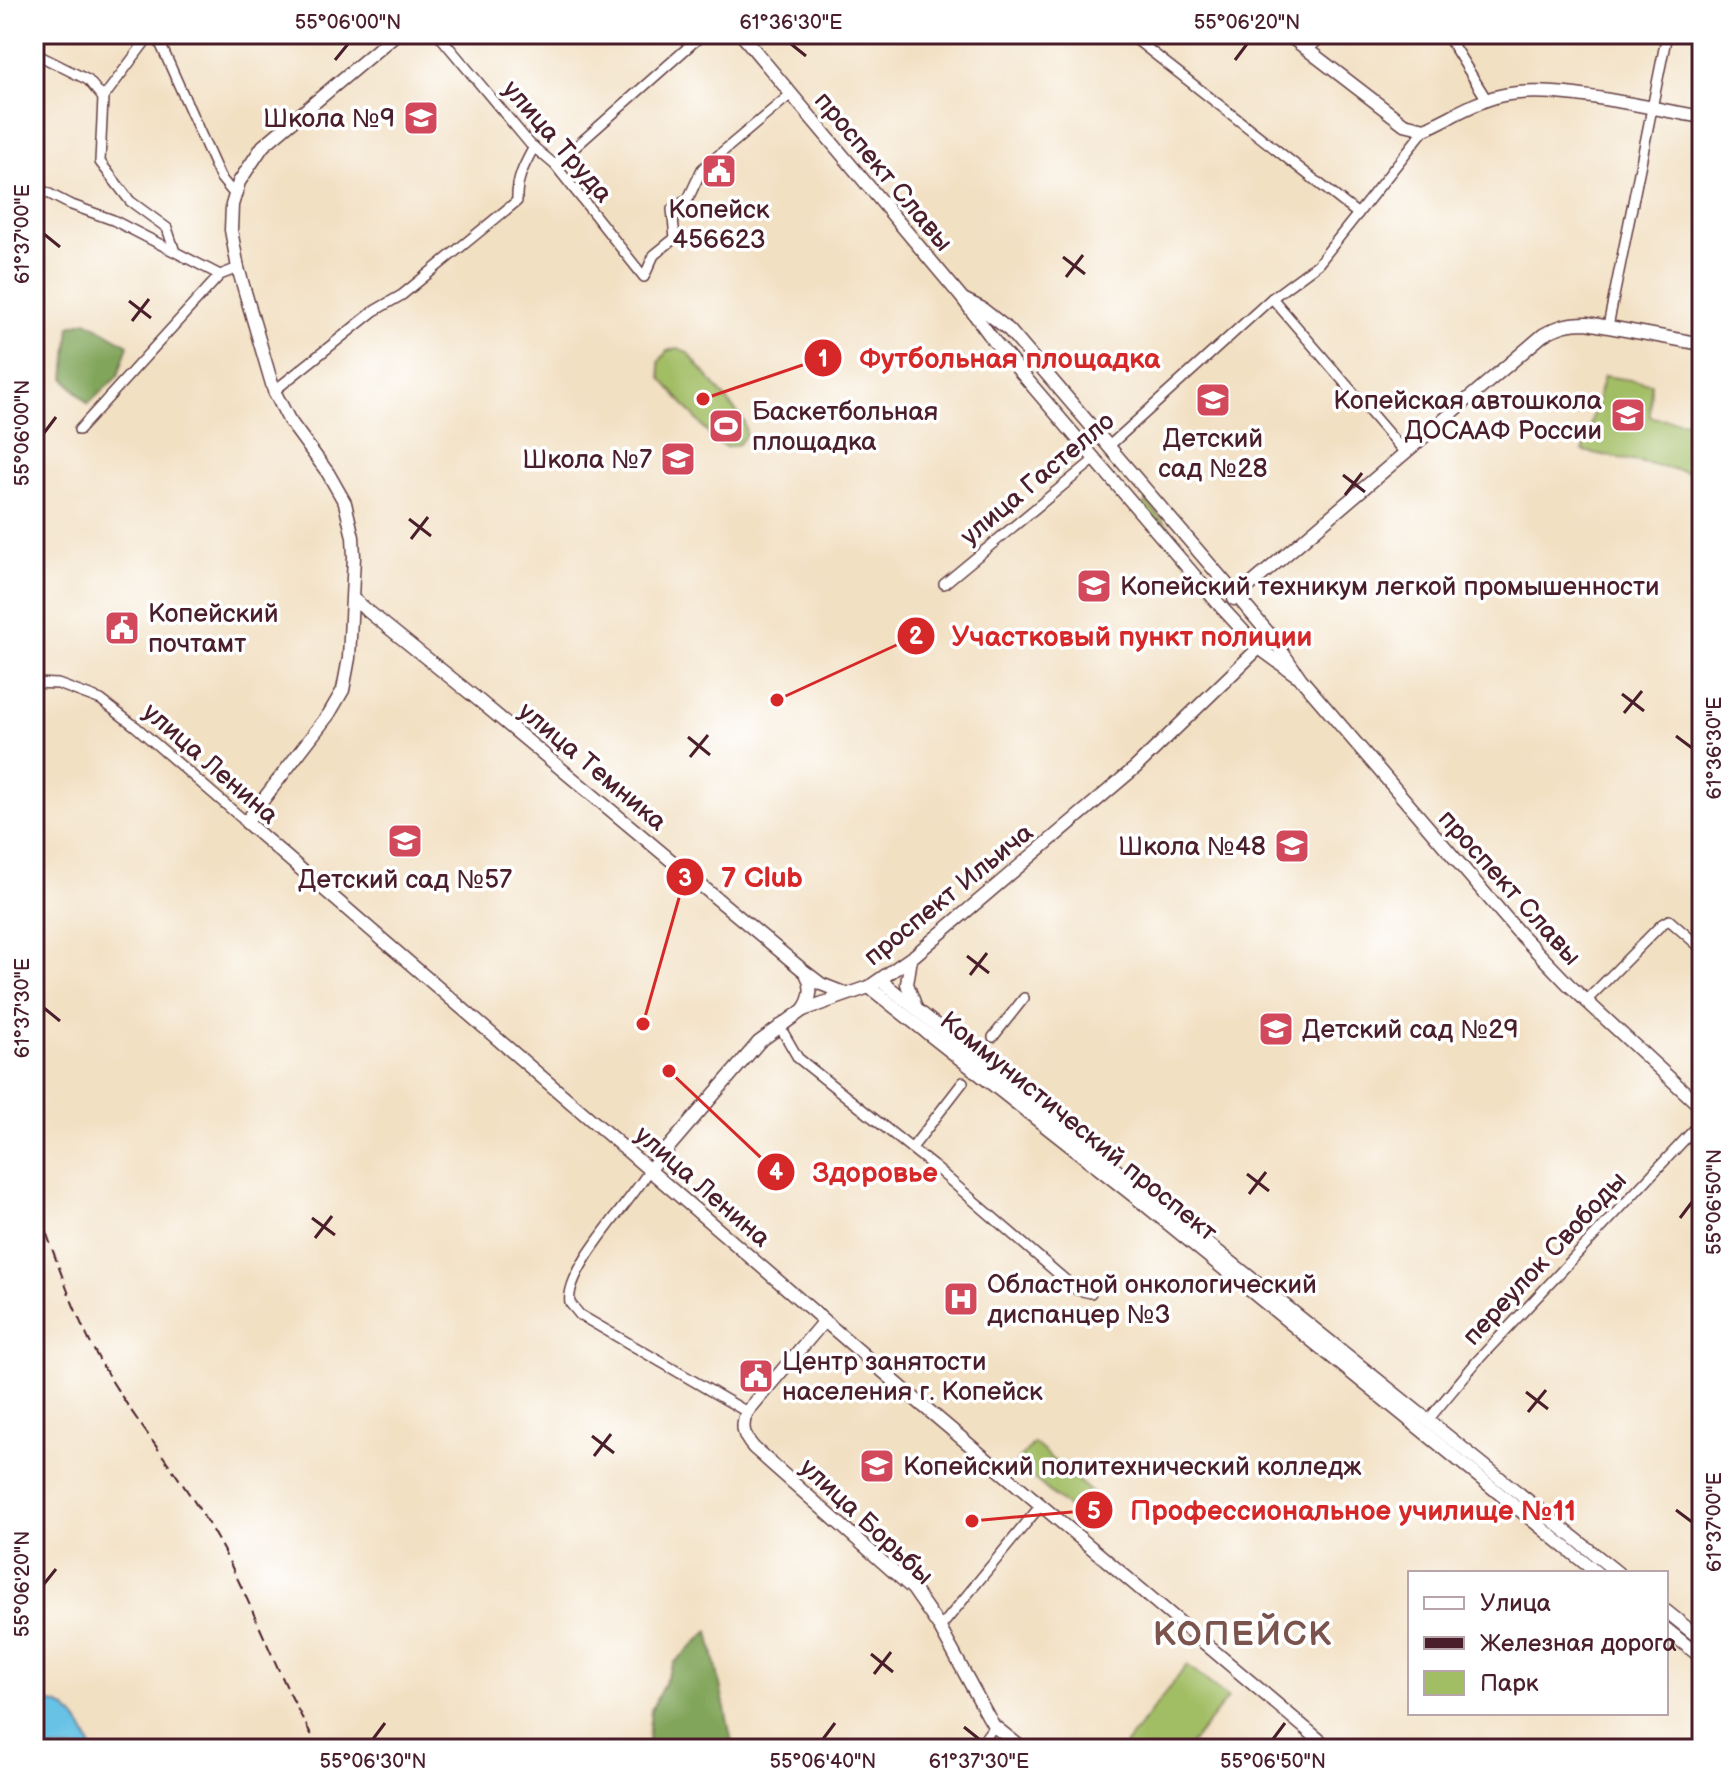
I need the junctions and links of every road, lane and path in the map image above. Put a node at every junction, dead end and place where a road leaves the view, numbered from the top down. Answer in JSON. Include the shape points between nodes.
{"nodes":[{"id":1,"x":154,"y":34,"type":"edge"},
{"id":2,"x":396,"y":34,"type":"edge"},
{"id":3,"x":438,"y":34,"type":"edge"},
{"id":4,"x":703,"y":34,"type":"edge"},
{"id":5,"x":741,"y":34,"type":"edge"},
{"id":6,"x":1129,"y":34,"type":"edge"},
{"id":7,"x":1287,"y":34,"type":"edge"},
{"id":8,"x":1326,"y":34,"type":"edge"},
{"id":9,"x":1446,"y":34,"type":"edge"},
{"id":10,"x":1667,"y":34,"type":"edge"},
{"id":11,"x":1307,"y":49,"type":"junction"},
{"id":12,"x":34,"y":53,"type":"edge"},
{"id":13,"x":791,"y":94,"type":"junction"},
{"id":14,"x":103,"y":98,"type":"junction"},
{"id":15,"x":1487,"y":100,"type":"junction"},
{"id":16,"x":1652,"y":109,"type":"junction"},
{"id":17,"x":1702,"y":117,"type":"edge"},
{"id":18,"x":1425,"y":129,"type":"junction"},
{"id":19,"x":534,"y":147,"type":"junction"},
{"id":20,"x":555,"y":165,"type":"junction"},
{"id":21,"x":34,"y":186,"type":"edge"},
{"id":22,"x":234,"y":194,"type":"junction"},
{"id":23,"x":1358,"y":214,"type":"junction"},
{"id":24,"x":174,"y":249,"type":"junction"},
{"id":25,"x":238,"y":268,"type":"junction"},
{"id":26,"x":220,"y":275,"type":"junction"},
{"id":27,"x":1272,"y":298,"type":"junction"},
{"id":28,"x":963,"y":299,"type":"junction"},
{"id":29,"x":1608,"y":326,"type":"junction"},
{"id":30,"x":1702,"y":344,"type":"edge"},
{"id":31,"x":274,"y":391,"type":"junction"},
{"id":32,"x":79,"y":430,"type":"dead end"},
{"id":33,"x":1109,"y":446,"type":"junction"},
{"id":34,"x":1405,"y":453,"type":"junction"},
{"id":35,"x":1095,"y":459,"type":"junction"},
{"id":36,"x":1151,"y":495,"type":"junction"},
{"id":37,"x":1136,"y":507,"type":"junction"},
{"id":38,"x":944,"y":584,"type":"dead end"},
{"id":39,"x":1238,"y":596,"type":"junction"},
{"id":40,"x":353,"y":599,"type":"junction"},
{"id":41,"x":1223,"y":609,"type":"junction"},
{"id":42,"x":1271,"y":636,"type":"junction"},
{"id":43,"x":1259,"y":648,"type":"junction"},
{"id":44,"x":1301,"y":679,"type":"junction"},
{"id":45,"x":34,"y":683,"type":"edge"},
{"id":46,"x":246,"y":822,"type":"junction"},
{"id":47,"x":1702,"y":949,"type":"edge"},
{"id":48,"x":911,"y":958,"type":"junction"},
{"id":49,"x":804,"y":971,"type":"junction"},
{"id":50,"x":874,"y":983,"type":"junction"},
{"id":51,"x":844,"y":993,"type":"junction"},
{"id":52,"x":1024,"y":998,"type":"dead end"},
{"id":53,"x":1586,"y":1001,"type":"junction"},
{"id":54,"x":803,"y":1010,"type":"junction"},
{"id":55,"x":919,"y":1011,"type":"junction"},
{"id":56,"x":779,"y":1025,"type":"junction"},
{"id":57,"x":993,"y":1037,"type":"dead end"},
{"id":58,"x":963,"y":1082,"type":"dead end"},
{"id":59,"x":1702,"y":1108,"type":"edge"},
{"id":60,"x":1702,"y":1121,"type":"edge"},
{"id":61,"x":912,"y":1148,"type":"junction"},
{"id":62,"x":650,"y":1169,"type":"junction"},
{"id":63,"x":1159,"y":1210,"type":"junction"},
{"id":64,"x":1091,"y":1293,"type":"dead end"},
{"id":65,"x":824,"y":1321,"type":"junction"},
{"id":66,"x":747,"y":1412,"type":"junction"},
{"id":67,"x":1424,"y":1424,"type":"junction"},
{"id":68,"x":1041,"y":1505,"type":"junction"},
{"id":69,"x":1595,"y":1571,"type":"edge"},
{"id":70,"x":1615,"y":1571,"type":"edge"},
{"id":71,"x":1668,"y":1613,"type":"edge"},
{"id":72,"x":940,"y":1628,"type":"junction"},
{"id":73,"x":1668,"y":1631,"type":"edge"},
{"id":74,"x":1702,"y":1640,"type":"edge"},
{"id":75,"x":1702,"y":1658,"type":"edge"},
{"id":76,"x":994,"y":1726,"type":"junction"},
{"id":77,"x":977,"y":1749,"type":"edge"},
{"id":78,"x":1023,"y":1749,"type":"edge"},
{"id":79,"x":1330,"y":1749,"type":"edge"}],
"edges":[{"from":1,"to":14,"type":"street"},
{"from":1,"to":22,"type":"street","via":[[220,177]]},
{"from":2,"to":22,"type":"street","via":[[263,146]]},
{"from":3,"to":19,"type":"street","name":"улица Труда"},
{"from":4,"to":20,"type":"street"},
{"from":5,"to":13,"type":"street","name":"проспект Славы"},
{"from":6,"to":23,"type":"street"},
{"from":7,"to":11,"type":"street"},
{"from":8,"to":11,"type":"street"},
{"from":9,"to":15,"type":"street"},
{"from":10,"to":16,"type":"street"},
{"from":11,"to":18,"type":"street","via":[[1404,124]]},
{"from":12,"to":14,"type":"street","via":[[88,80]]},
{"from":13,"to":20,"type":"street","name":"улица Труда","via":[[702,169],[688,199],[672,209],[675,238],[654,255],[644,277]]},
{"from":13,"to":28,"type":"street","name":"проспект Славы"},
{"from":14,"to":24,"type":"street","via":[[100,162],[130,201],[167,228]]},
{"from":15,"to":16,"type":"street","name":"улица Гастелло","via":[[1527,92],[1562,93]]},
{"from":15,"to":18,"type":"street","name":"улица Гастелло"},
{"from":16,"to":17,"type":"street","name":"улица Гастелло"},
{"from":16,"to":29,"type":"street"},
{"from":18,"to":23,"type":"street","name":"улица Гастелло"},
{"from":19,"to":20,"type":"street","name":"улица Труда"},
{"from":19,"to":31,"type":"street","via":[[516,187],[517,201]]},
{"from":21,"to":24,"type":"street"},
{"from":22,"to":25,"type":"street","via":[[231,230]]},
{"from":23,"to":27,"type":"street","name":"улица Гастелло","via":[[1318,264]]},
{"from":24,"to":26,"type":"street"},
{"from":25,"to":26,"type":"street"},
{"from":25,"to":31,"type":"street"},
{"from":26,"to":32,"type":"street"},
{"from":27,"to":33,"type":"street","name":"улица Гастелло"},
{"from":27,"to":34,"type":"street"},
{"from":28,"to":33,"type":"street","name":"проспект Славы","via":[[1009,330]]},
{"from":28,"to":35,"type":"street","name":"проспект Славы"},
{"from":29,"to":30,"type":"street"},
{"from":29,"to":34,"type":"street","via":[[1570,323],[1543,335]]},
{"from":31,"to":40,"type":"street","via":[[345,503],[353,537]]},
{"from":33,"to":35,"type":"street","name":"улица Гастелло"},
{"from":33,"to":36,"type":"street","name":"проспект Славы"},
{"from":34,"to":39,"type":"street"},
{"from":35,"to":37,"type":"street","name":"проспект Славы"},
{"from":35,"to":38,"type":"street","name":"улица Гастелло"},
{"from":36,"to":37,"type":"street"},
{"from":36,"to":39,"type":"street","name":"проспект Славы"},
{"from":37,"to":41,"type":"street","name":"проспект Славы"},
{"from":39,"to":41,"type":"street"},
{"from":39,"to":42,"type":"street","name":"проспект Славы"},
{"from":40,"to":46,"type":"street","via":[[343,690]]},
{"from":40,"to":49,"type":"street","name":"улица Темника"},
{"from":41,"to":43,"type":"street","name":"проспект Славы"},
{"from":42,"to":43,"type":"street","name":"проспект Ильича"},
{"from":42,"to":44,"type":"street","name":"проспект Славы"},
{"from":43,"to":44,"type":"street","name":"проспект Славы"},
{"from":43,"to":48,"type":"street","name":"проспект Ильича","via":[[1136,767]]},
{"from":44,"to":53,"type":"street","name":"проспект Славы","via":[[1518,932]]},
{"from":45,"to":46,"type":"street","name":"улица Ленина","via":[[58,684],[101,700]]},
{"from":46,"to":62,"type":"street","name":"улица Ленина"},
{"from":47,"to":53,"type":"street","via":[[1669,920]]},
{"from":48,"to":50,"type":"street","name":"проспект Ильича"},
{"from":48,"to":55,"type":"street","via":[[907,984]]},
{"from":49,"to":51,"type":"street","name":"улица Темника"},
{"from":49,"to":54,"type":"street","via":[[811,996]]},
{"from":50,"to":51,"type":"street","name":"проспект Ильича"},
{"from":50,"to":55,"type":"street"},
{"from":50,"to":63,"type":"street","name":"Коммунистический проспект"},
{"from":51,"to":54,"type":"street","name":"проспект Ильича"},
{"from":52,"to":57,"type":"street"},
{"from":53,"to":59,"type":"street","name":"проспект Славы"},
{"from":54,"to":56,"type":"street","name":"проспект Ильича"},
{"from":55,"to":63,"type":"street"},
{"from":56,"to":61,"type":"street","via":[[798,1058]]},
{"from":56,"to":62,"type":"street","name":"проспект Ильича"},
{"from":58,"to":61,"type":"street"},
{"from":60,"to":67,"type":"street","name":"переулок Свободы"},
{"from":61,"to":64,"type":"street","via":[[1077,1290]]},
{"from":62,"to":65,"type":"street","name":"улица Ленина"},
{"from":62,"to":66,"type":"street","name":"проспект Ильича","via":[[598,1238],[570,1291],[570,1303],[580,1315]]},
{"from":63,"to":67,"type":"street","name":"Коммунистический проспект"},
{"from":65,"to":66,"type":"street"},
{"from":65,"to":68,"type":"street","name":"улица Ленина"},
{"from":66,"to":72,"type":"street","name":"улица Борьбы","via":[[743,1429],[754,1448],[898,1574]]},
{"from":67,"to":69,"type":"street","name":"Коммунистический проспект"},
{"from":67,"to":70,"type":"street"},
{"from":68,"to":72,"type":"street"},
{"from":68,"to":79,"type":"street","name":"улица Ленина"},
{"from":71,"to":74,"type":"street"},
{"from":72,"to":76,"type":"street","name":"улица Борьбы"},
{"from":73,"to":75,"type":"street"},
{"from":76,"to":77,"type":"street"},
{"from":76,"to":78,"type":"street","name":"улица Борьбы"}]}
